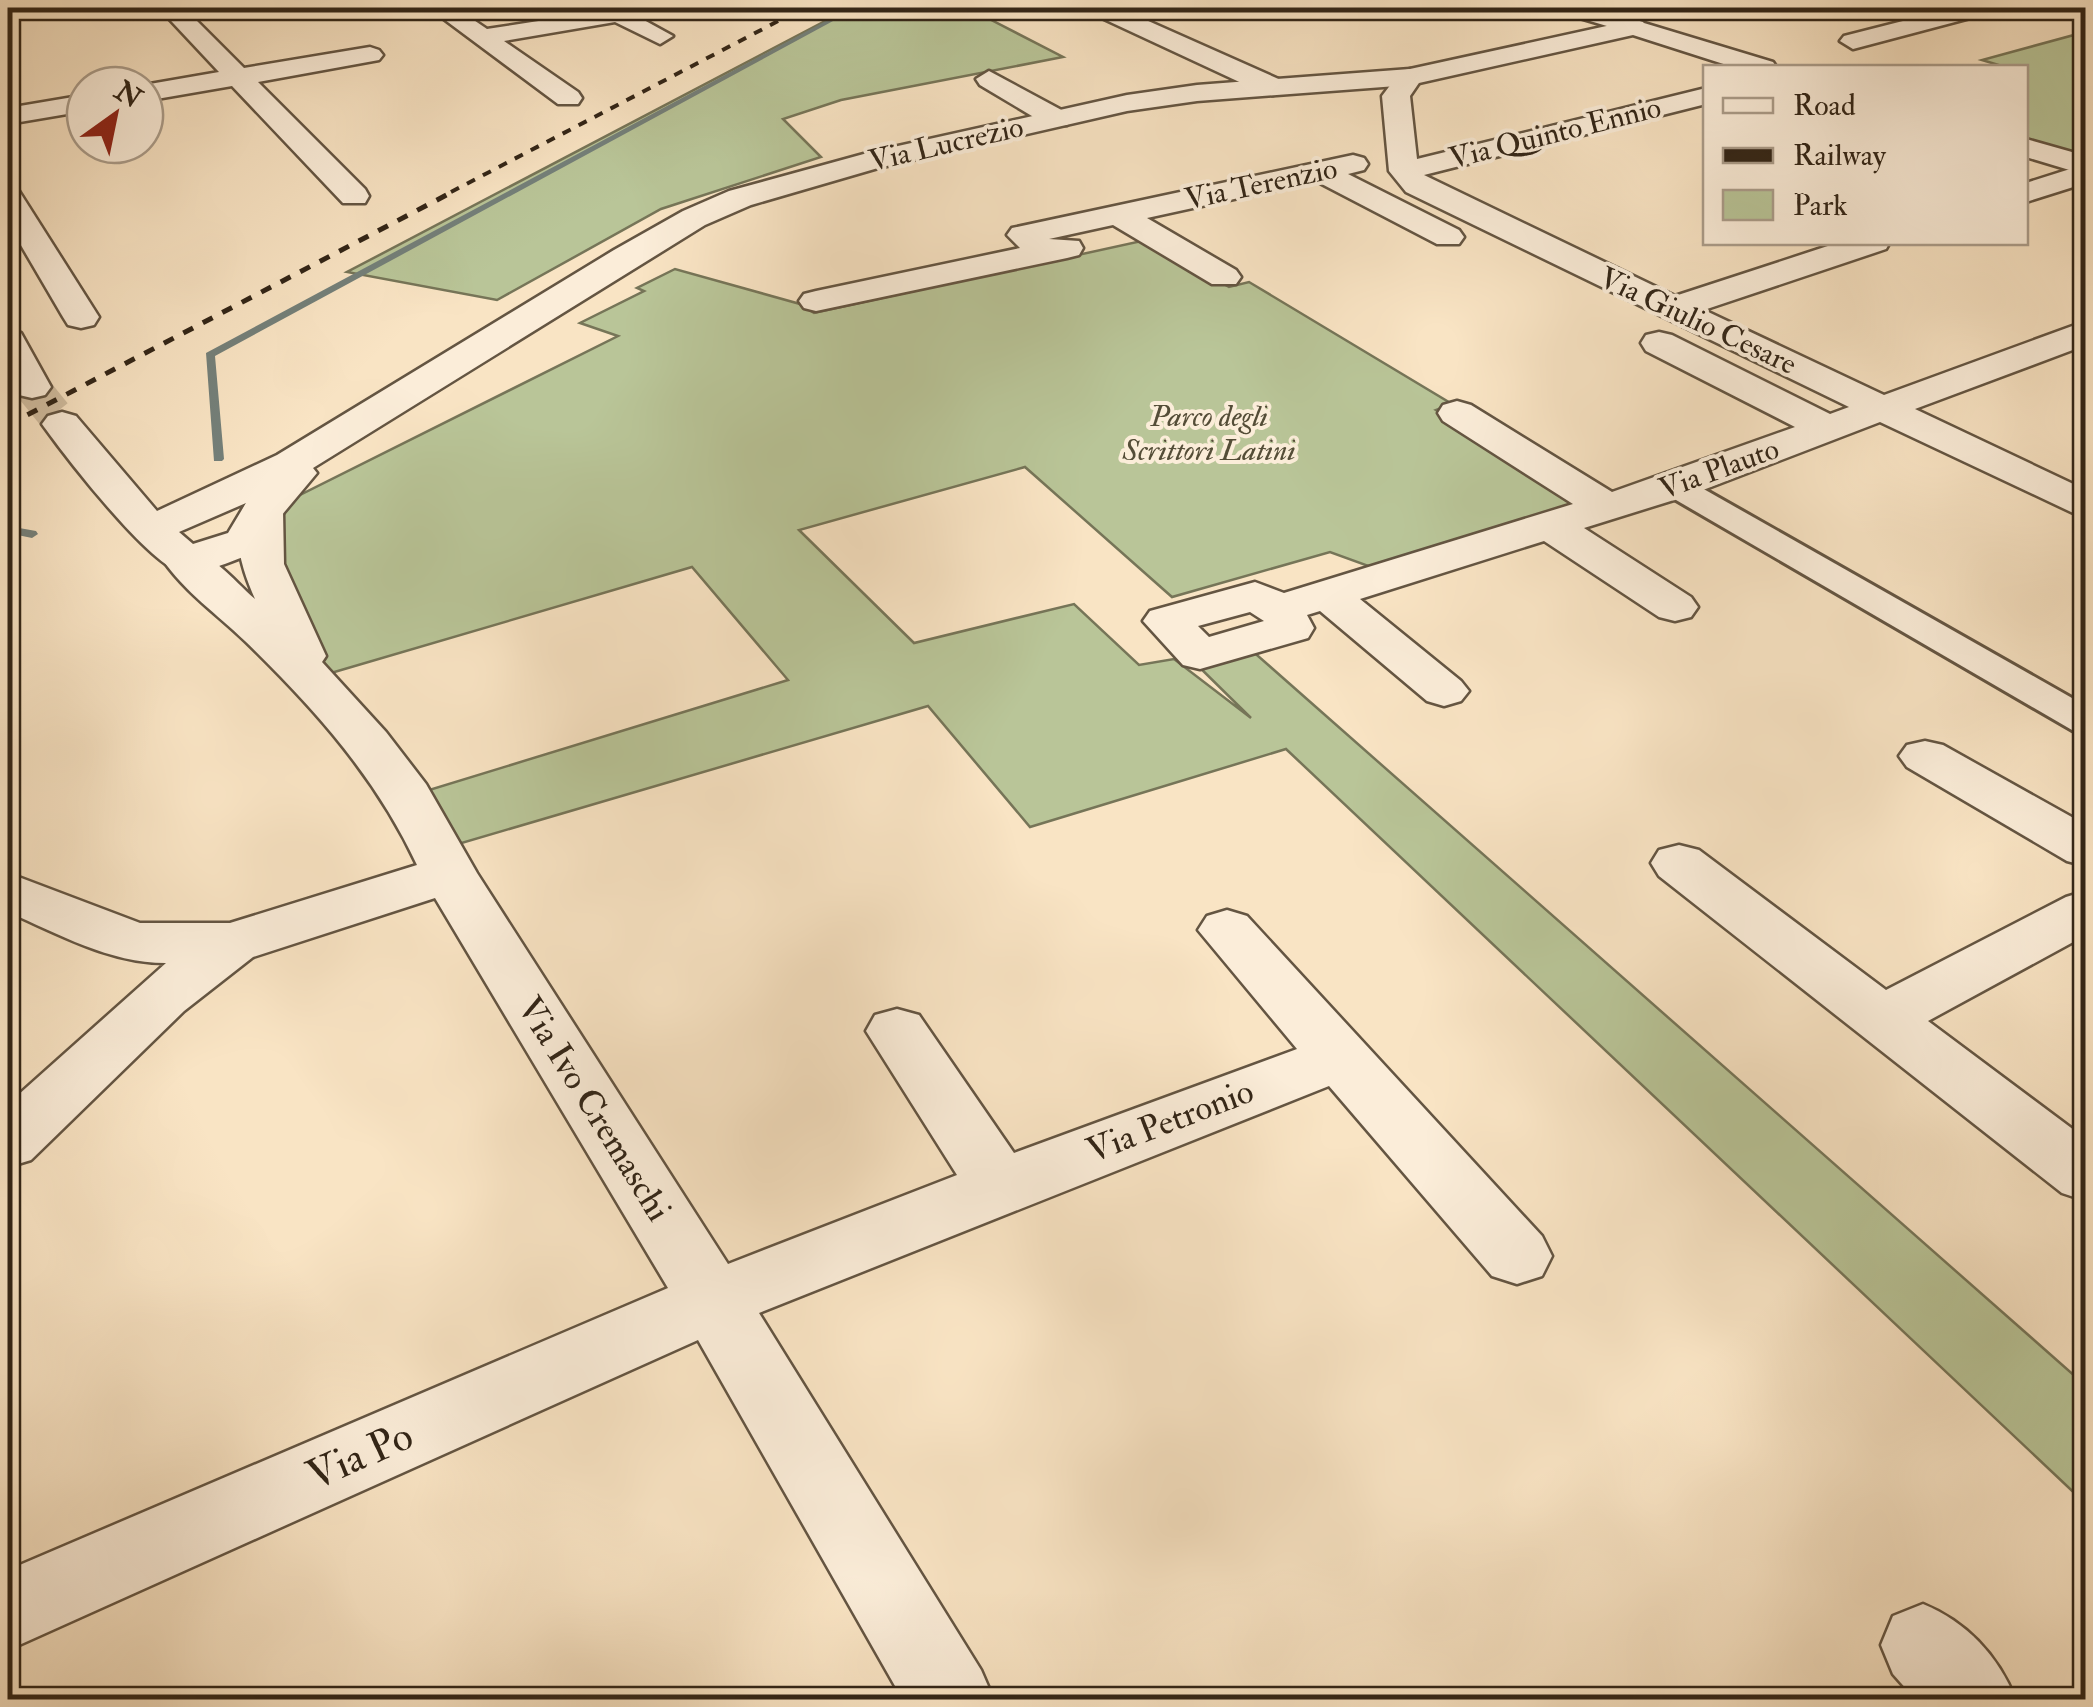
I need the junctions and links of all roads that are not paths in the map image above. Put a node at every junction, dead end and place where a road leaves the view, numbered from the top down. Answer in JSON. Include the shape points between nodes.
{"nodes":[{"id":1,"x":171,"y":8,"type":"edge"},
{"id":2,"x":442,"y":8,"type":"edge"},
{"id":3,"x":1100,"y":8,"type":"edge"},
{"id":4,"x":1572,"y":8,"type":"edge"},
{"id":5,"x":1966,"y":9,"type":"edge"},
{"id":6,"x":1634,"y":27,"type":"junction"},
{"id":7,"x":660,"y":36,"type":"dead end"},
{"id":8,"x":482,"y":37,"type":"junction"},
{"id":9,"x":1853,"y":41,"type":"dead end"},
{"id":10,"x":370,"y":56,"type":"dead end"},
{"id":11,"x":1754,"y":65,"type":"edge"},
{"id":12,"x":1410,"y":77,"type":"junction"},
{"id":13,"x":240,"y":78,"type":"junction"},
{"id":14,"x":989,"y":79,"type":"dead end"},
{"id":15,"x":1273,"y":87,"type":"junction"},
{"id":16,"x":165,"y":90,"type":"edge"},
{"id":17,"x":1703,"y":97,"type":"edge"},
{"id":18,"x":568,"y":98,"type":"dead end"},
{"id":19,"x":65,"y":106,"type":"edge"},
{"id":20,"x":8,"y":116,"type":"edge"},
{"id":21,"x":1057,"y":119,"type":"junction"},
{"id":22,"x":2028,"y":149,"type":"edge"},
{"id":23,"x":1404,"y":162,"type":"junction"},
{"id":24,"x":2086,"y":170,"type":"edge"},
{"id":25,"x":1318,"y":172,"type":"junction"},
{"id":26,"x":2028,"y":191,"type":"edge"},
{"id":27,"x":354,"y":196,"type":"dead end"},
{"id":28,"x":8,"y":198,"type":"edge"},
{"id":29,"x":1132,"y":223,"type":"junction"},
{"id":30,"x":1865,"y":245,"type":"edge"},
{"id":31,"x":24,"y":253,"type":"edge"},
{"id":32,"x":1495,"y":260,"type":"dead end"},
{"id":33,"x":1224,"y":277,"type":"dead end"},
{"id":34,"x":816,"y":300,"type":"dead end"},
{"id":35,"x":1671,"y":310,"type":"junction"},
{"id":36,"x":81,"y":317,"type":"dead end"},
{"id":37,"x":1636,"y":332,"type":"dead end"},
{"id":38,"x":2086,"y":332,"type":"edge"},
{"id":39,"x":8,"y":341,"type":"edge"},
{"id":40,"x":32,"y":387,"type":"tunnel mouth"},
{"id":41,"x":1886,"y":408,"type":"junction"},
{"id":42,"x":1457,"y":413,"type":"dead end"},
{"id":43,"x":62,"y":424,"type":"tunnel mouth"},
{"id":44,"x":1830,"y":430,"type":"junction"},
{"id":45,"x":322,"y":446,"type":"junction"},
{"id":46,"x":1674,"y":486,"type":"junction"},
{"id":47,"x":2086,"y":506,"type":"edge"},
{"id":48,"x":1607,"y":508,"type":"junction"},
{"id":49,"x":262,"y":511,"type":"junction"},
{"id":50,"x":1550,"y":525,"type":"junction"},
{"id":51,"x":150,"y":529,"type":"junction"},
{"id":52,"x":184,"y":560,"type":"junction"},
{"id":53,"x":1328,"y":595,"type":"junction"},
{"id":54,"x":1675,"y":607,"type":"dead end"},
{"id":55,"x":1280,"y":609,"type":"dead end"},
{"id":56,"x":312,"y":677,"type":"junction"},
{"id":57,"x":1444,"y":691,"type":"dead end"},
{"id":58,"x":2086,"y":722,"type":"edge"},
{"id":59,"x":1925,"y":756,"type":"dead end"},
{"id":60,"x":2086,"y":849,"type":"edge"},
{"id":61,"x":1679,"y":863,"type":"dead end"},
{"id":62,"x":449,"y":874,"type":"junction"},
{"id":63,"x":8,"y":891,"type":"edge"},
{"id":64,"x":2086,"y":910,"type":"edge"},
{"id":65,"x":1227,"y":930,"type":"dead end"},
{"id":66,"x":232,"y":943,"type":"junction"},
{"id":67,"x":1882,"y":1018,"type":"junction"},
{"id":68,"x":897,"y":1031,"type":"dead end"},
{"id":69,"x":1340,"y":1057,"type":"junction"},
{"id":70,"x":8,"y":1142,"type":"edge"},
{"id":71,"x":2086,"y":1175,"type":"edge"},
{"id":72,"x":1000,"y":1186,"type":"junction"},
{"id":73,"x":1518,"y":1256,"type":"dead end"},
{"id":74,"x":713,"y":1301,"type":"junction"},
{"id":75,"x":8,"y":1610,"type":"edge"},
{"id":76,"x":930,"y":1693,"type":"edge"}],
"edges":[{"from":1,"to":13,"type":"street"},
{"from":2,"to":8,"type":"street"},
{"from":3,"to":15,"type":"street"},
{"from":4,"to":6,"type":"street"},
{"from":5,"to":9,"type":"street"},
{"from":6,"to":11,"type":"street"},
{"from":6,"to":12,"type":"street","name":"Via Lucrezio"},
{"from":7,"to":8,"type":"street","via":[[619,14]]},
{"from":8,"to":18,"type":"street"},
{"from":10,"to":13,"type":"street"},
{"from":12,"to":15,"type":"street","name":"Via Lucrezio"},
{"from":12,"to":23,"type":"street","via":[[1396,96]]},
{"from":13,"to":16,"type":"street"},
{"from":13,"to":27,"type":"street"},
{"from":14,"to":21,"type":"street"},
{"from":15,"to":21,"type":"street","name":"Via Lucrezio","via":[[1127,103]]},
{"from":17,"to":23,"type":"street","name":"Via Quinto Ennio"},
{"from":19,"to":20,"type":"street"},
{"from":21,"to":45,"type":"street","name":"Via Lucrezio","via":[[871,161],[694,218]]},
{"from":22,"to":24,"type":"street"},
{"from":23,"to":25,"type":"street","name":"Via Terenzio"},
{"from":23,"to":35,"type":"street","name":"Via Giulio Cesare","via":[[1418,186]]},
{"from":24,"to":26,"type":"street"},
{"from":25,"to":29,"type":"street","name":"Via Terenzio"},
{"from":25,"to":32,"type":"street"},
{"from":28,"to":31,"type":"street"},
{"from":29,"to":33,"type":"street","name":"Via Terenzio"},
{"from":29,"to":34,"type":"street","name":"Via Terenzio","via":[[1046,252]]},
{"from":30,"to":35,"type":"street"},
{"from":31,"to":36,"type":"street"},
{"from":35,"to":41,"type":"street","name":"Via Giulio Cesare"},
{"from":37,"to":44,"type":"street","name":"Via Giulio Cesare"},
{"from":38,"to":41,"type":"street","name":"Via Plauto"},
{"from":39,"to":40,"type":"street"},
{"from":41,"to":44,"type":"street","name":"Via Plauto"},
{"from":41,"to":47,"type":"street","name":"Via Giulio Cesare"},
{"from":42,"to":48,"type":"street"},
{"from":43,"to":51,"type":"street","name":"Via Ivo Cremaschi"},
{"from":44,"to":46,"type":"street","name":"Via Plauto"},
{"from":45,"to":49,"type":"street","name":"Via Lucrezio"},
{"from":45,"to":51,"type":"street","name":"Via Lucrezio","via":[[224,501]]},
{"from":46,"to":48,"type":"street","name":"Via Plauto"},
{"from":46,"to":58,"type":"street"},
{"from":48,"to":50,"type":"street","name":"Via Plauto"},
{"from":49,"to":52,"type":"street","name":"Via Lucrezio","via":[[245,542]]},
{"from":49,"to":56,"type":"street","via":[[262,564]]},
{"from":50,"to":53,"type":"street","name":"Via Plauto"},
{"from":50,"to":54,"type":"street"},
{"from":51,"to":52,"type":"street","name":"Via Ivo Cremaschi"},
{"from":52,"to":56,"type":"street","name":"Via Ivo Cremaschi"},
{"from":53,"to":55,"type":"street","name":"Via Plauto"},
{"from":53,"to":57,"type":"street"},
{"from":56,"to":62,"type":"street","name":"Via Ivo Cremaschi","via":[[429,826]]},
{"from":59,"to":60,"type":"street"},
{"from":61,"to":67,"type":"street"},
{"from":62,"to":66,"type":"street"},
{"from":62,"to":74,"type":"street","name":"Via Ivo Cremaschi"},
{"from":63,"to":66,"type":"street","via":[[134,943]]},
{"from":64,"to":67,"type":"street"},
{"from":65,"to":69,"type":"street"},
{"from":66,"to":70,"type":"street","via":[[163,996]]},
{"from":67,"to":71,"type":"street"},
{"from":68,"to":72,"type":"street"},
{"from":69,"to":72,"type":"street","name":"Via Petronio"},
{"from":69,"to":73,"type":"street"},
{"from":72,"to":74,"type":"street","name":"Via Petronio"},
{"from":74,"to":75,"type":"street","name":"Via Po"},
{"from":74,"to":76,"type":"street","name":"Via Ivo Cremaschi"}]}
